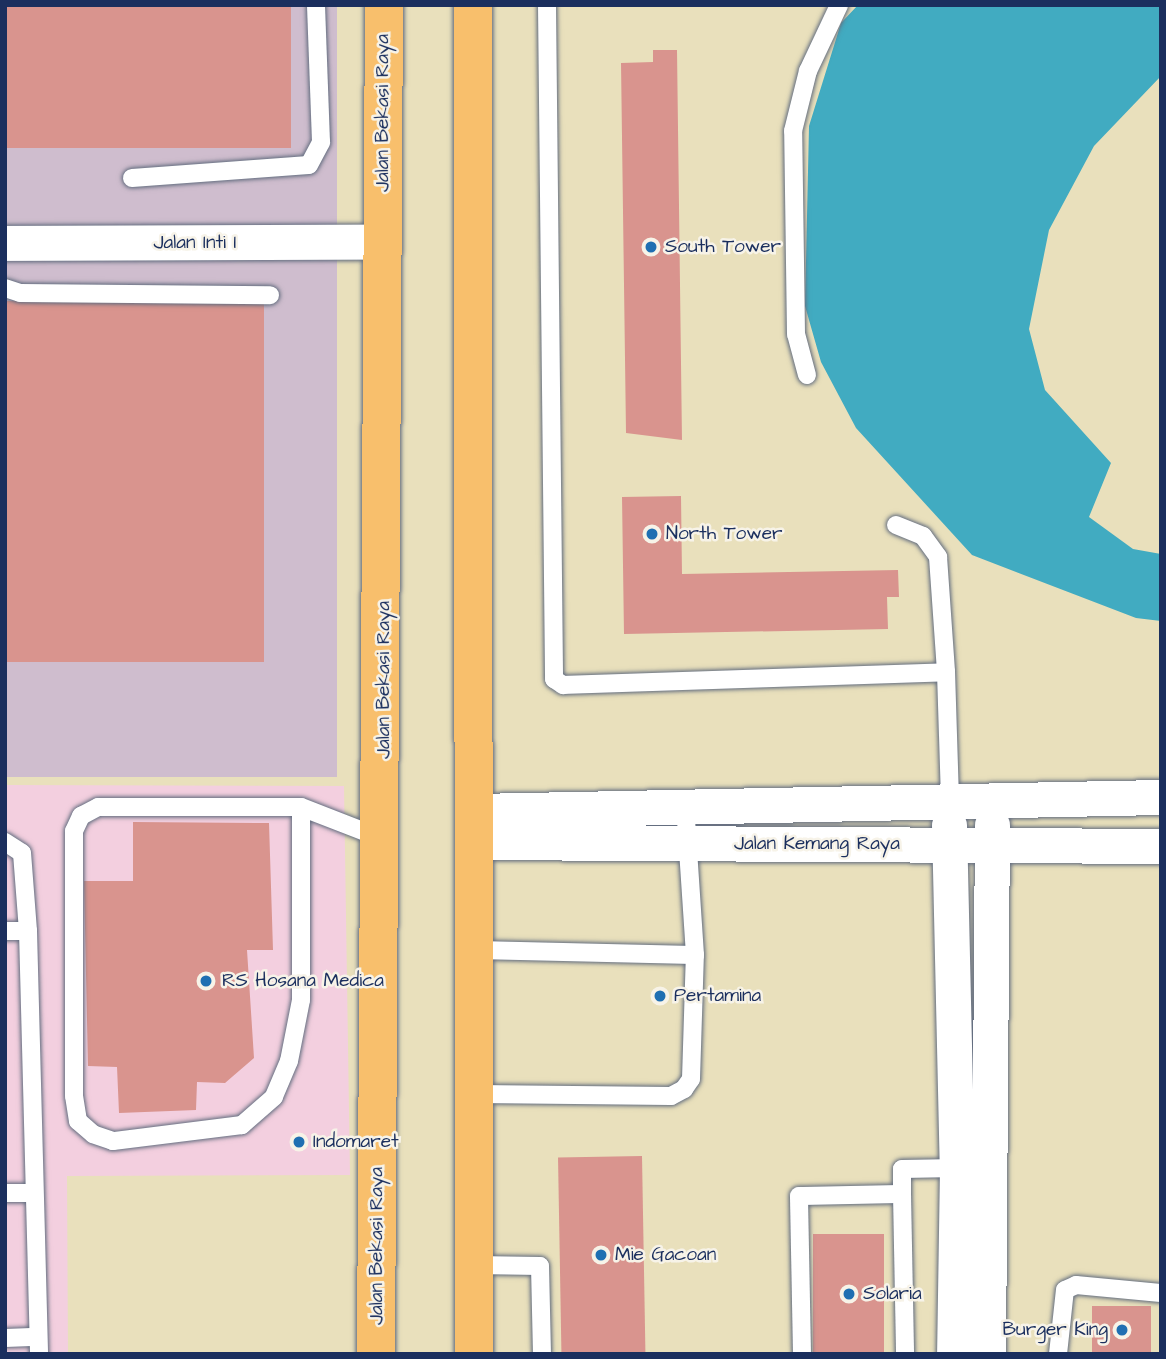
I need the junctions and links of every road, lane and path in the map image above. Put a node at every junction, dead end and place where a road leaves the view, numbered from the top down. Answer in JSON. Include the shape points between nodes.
{"nodes":[{"id":1,"x":316,"y":5,"type":"edge"},
{"id":2,"x":384,"y":5,"type":"edge"},
{"id":3,"x":473,"y":5,"type":"edge"},
{"id":4,"x":547,"y":5,"type":"edge"},
{"id":5,"x":839,"y":5,"type":"edge"},
{"id":6,"x":132,"y":178,"type":"dead end"},
{"id":7,"x":384,"y":242,"type":"junction"},
{"id":8,"x":5,"y":243,"type":"edge"},
{"id":9,"x":5,"y":288,"type":"edge"},
{"id":10,"x":270,"y":295,"type":"dead end"},
{"id":11,"x":807,"y":375,"type":"dead end"},
{"id":12,"x":896,"y":526,"type":"dead end"},
{"id":13,"x":946,"y":671,"type":"junction"},
{"id":14,"x":1161,"y":797,"type":"edge"},
{"id":15,"x":991,"y":799,"type":"junction"},
{"id":16,"x":950,"y":800,"type":"junction"},
{"id":17,"x":685,"y":806,"type":"junction"},
{"id":18,"x":301,"y":807,"type":"junction"},
{"id":19,"x":474,"y":826,"type":"junction"},
{"id":20,"x":381,"y":838,"type":"junction"},
{"id":21,"x":5,"y":842,"type":"edge"},
{"id":22,"x":691,"y":843,"type":"junction"},
{"id":23,"x":1161,"y":846,"type":"edge"},
{"id":24,"x":949,"y":847,"type":"junction"},
{"id":25,"x":993,"y":847,"type":"junction"},
{"id":26,"x":5,"y":931,"type":"edge"},
{"id":27,"x":28,"y":931,"type":"junction"},
{"id":28,"x":475,"y":950,"type":"junction"},
{"id":29,"x":695,"y":955,"type":"junction"},
{"id":30,"x":993,"y":1039,"type":"junction"},
{"id":31,"x":954,"y":1041,"type":"junction"},
{"id":32,"x":477,"y":1094,"type":"junction"},
{"id":33,"x":957,"y":1168,"type":"junction"},
{"id":34,"x":5,"y":1193,"type":"edge"},
{"id":35,"x":32,"y":1193,"type":"junction"},
{"id":36,"x":902,"y":1194,"type":"junction"},
{"id":37,"x":475,"y":1265,"type":"junction"},
{"id":38,"x":1161,"y":1293,"type":"edge"},
{"id":39,"x":5,"y":1338,"type":"edge"},
{"id":40,"x":38,"y":1346,"type":"edge"},
{"id":41,"x":376,"y":1354,"type":"edge"},
{"id":42,"x":474,"y":1354,"type":"edge"},
{"id":43,"x":542,"y":1354,"type":"edge"},
{"id":44,"x":802,"y":1354,"type":"edge"},
{"id":45,"x":905,"y":1354,"type":"edge"},
{"id":46,"x":954,"y":1354,"type":"edge"},
{"id":47,"x":988,"y":1354,"type":"edge"},
{"id":48,"x":1058,"y":1354,"type":"edge"}],
"edges":[{"from":1,"to":6,"type":"lane","via":[[321,142],[309,164]]},
{"from":2,"to":7,"type":"main road","name":"Jalan Bekasi Raya"},
{"from":3,"to":19,"type":"main road"},
{"from":4,"to":13,"type":"lane","via":[[554,680],[563,685]]},
{"from":5,"to":11,"type":"lane","via":[[808,71],[793,131],[795,322]]},
{"from":7,"to":8,"type":"street","name":"Jalan Inti I"},
{"from":7,"to":20,"type":"main road","name":"Jalan Bekasi Raya"},
{"from":9,"to":10,"type":"lane","via":[[20,293]]},
{"from":12,"to":13,"type":"lane","via":[[923,536],[938,557]]},
{"from":13,"to":16,"type":"lane"},
{"from":14,"to":15,"type":"street","name":"Jalan Kemang Raya"},
{"from":15,"to":16,"type":"street","name":"Jalan Kemang Raya"},
{"from":15,"to":25,"type":"street"},
{"from":16,"to":17,"type":"street","name":"Jalan Kemang Raya"},
{"from":16,"to":24,"type":"street"},
{"from":17,"to":19,"type":"street","name":"Jalan Kemang Raya"},
{"from":17,"to":22,"type":"lane"},
{"from":18,"to":18,"type":"lane","via":[[301,1000],[289,1061],[274,1097],[242,1125],[113,1141],[93,1134],[78,1121],[74,1096],[74,831],[81,816],[98,807]]},
{"from":18,"to":20,"type":"lane"},
{"from":19,"to":22,"type":"street","name":"Jalan Kemang Raya"},
{"from":19,"to":28,"type":"main road"},
{"from":20,"to":41,"type":"main road","name":"Jalan Bekasi Raya"},
{"from":21,"to":27,"type":"lane","via":[[22,853]]},
{"from":22,"to":24,"type":"street","name":"Jalan Kemang Raya"},
{"from":22,"to":29,"type":"lane"},
{"from":23,"to":25,"type":"street","name":"Jalan Kemang Raya"},
{"from":24,"to":25,"type":"street","name":"Jalan Kemang Raya"},
{"from":24,"to":31,"type":"street"},
{"from":25,"to":30,"type":"street"},
{"from":26,"to":27,"type":"lane"},
{"from":27,"to":35,"type":"lane"},
{"from":28,"to":29,"type":"lane"},
{"from":28,"to":32,"type":"main road"},
{"from":29,"to":32,"type":"lane","via":[[691,1079],[679,1094]]},
{"from":30,"to":31,"type":"street"},
{"from":30,"to":47,"type":"street"},
{"from":31,"to":33,"type":"street"},
{"from":32,"to":37,"type":"main road"},
{"from":33,"to":36,"type":"lane","via":[[902,1169]]},
{"from":33,"to":46,"type":"street"},
{"from":34,"to":35,"type":"lane"},
{"from":35,"to":40,"type":"lane"},
{"from":36,"to":44,"type":"lane","via":[[799,1196]]},
{"from":36,"to":45,"type":"lane"},
{"from":37,"to":42,"type":"main road"},
{"from":37,"to":43,"type":"lane","via":[[540,1266]]},
{"from":38,"to":48,"type":"lane","via":[[1076,1285],[1065,1290]]},
{"from":39,"to":40,"type":"lane"}]}
